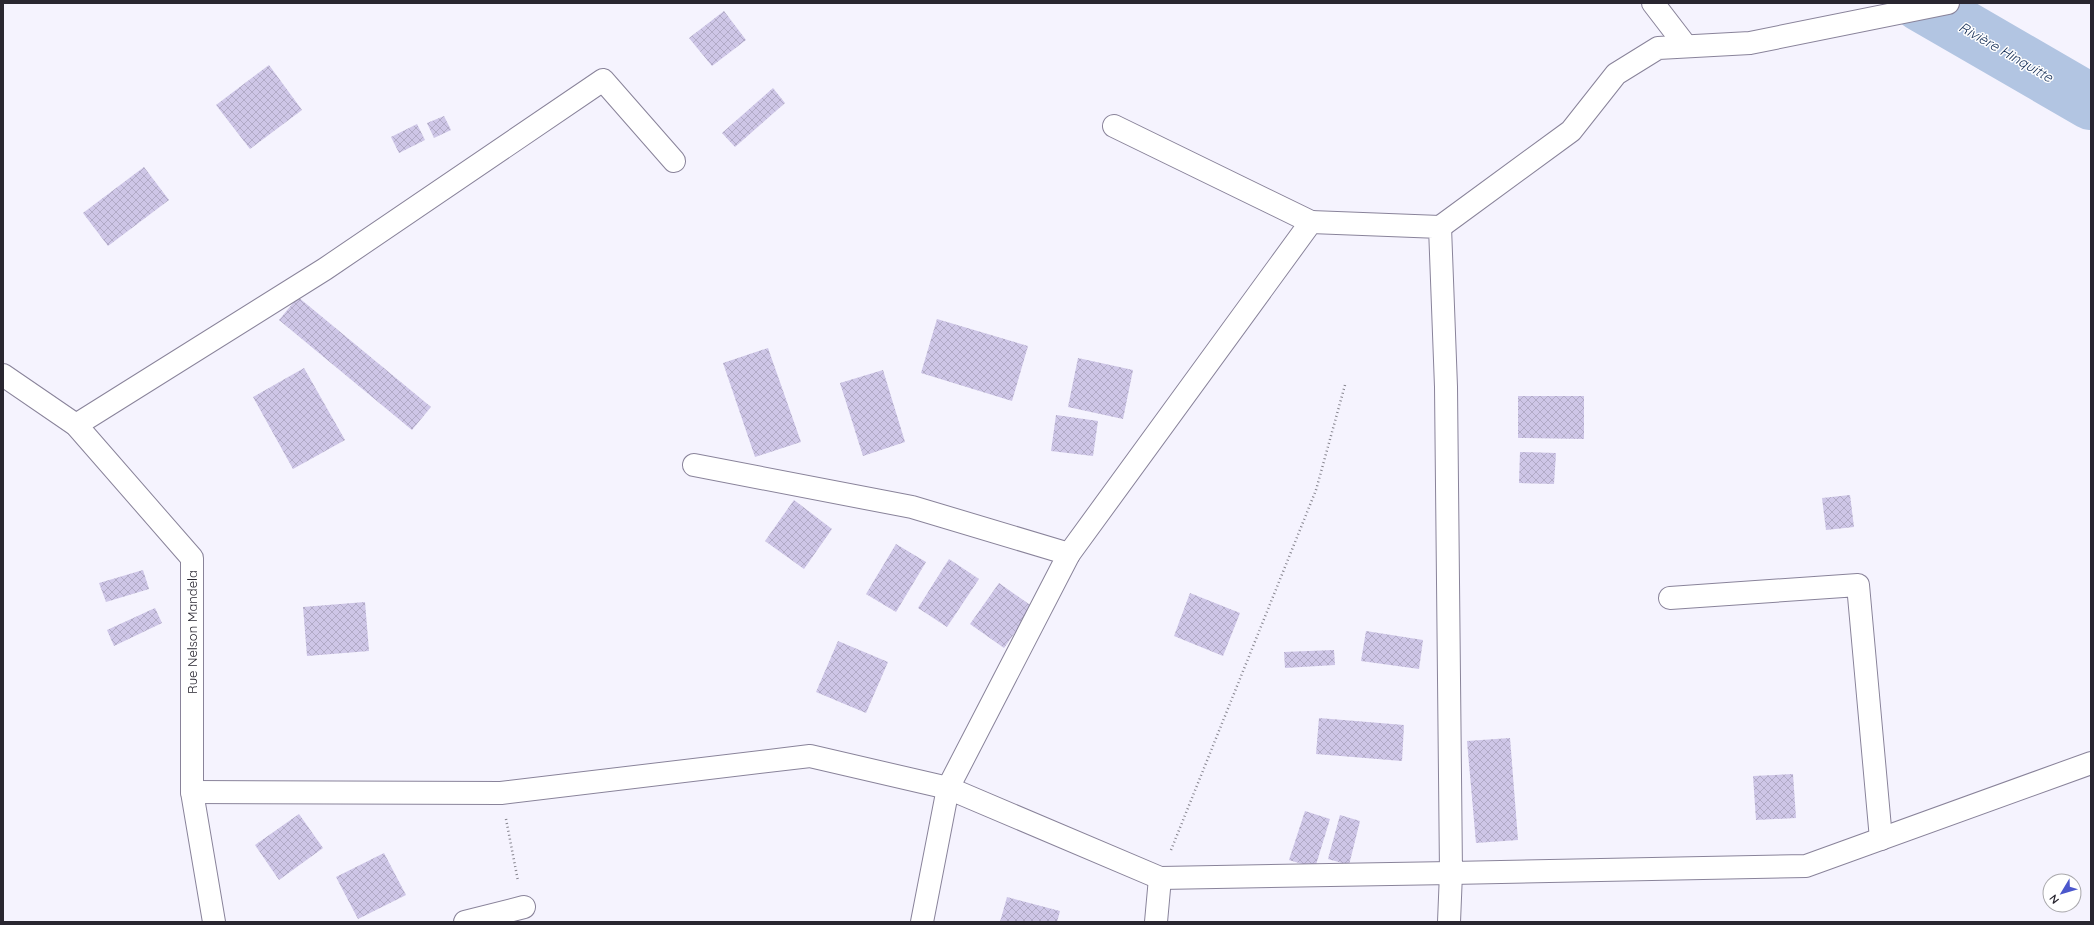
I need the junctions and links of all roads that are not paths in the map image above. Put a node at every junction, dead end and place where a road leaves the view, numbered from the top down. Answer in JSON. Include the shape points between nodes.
{"nodes":[{"id":1,"x":1652,"y":3,"type":"edge"},
{"id":2,"x":1948,"y":3,"type":"edge"},
{"id":3,"x":1686,"y":46,"type":"junction"},
{"id":4,"x":1114,"y":126,"type":"dead end"},
{"id":5,"x":674,"y":160,"type":"dead end"},
{"id":6,"x":1311,"y":222,"type":"junction"},
{"id":7,"x":1440,"y":227,"type":"junction"},
{"id":8,"x":3,"y":375,"type":"edge"},
{"id":9,"x":76,"y":425,"type":"junction"},
{"id":10,"x":694,"y":465,"type":"dead end"},
{"id":11,"x":1069,"y":554,"type":"junction"},
{"id":12,"x":1670,"y":598,"type":"dead end"},
{"id":13,"x":2091,"y":763,"type":"edge"},
{"id":14,"x":948,"y":788,"type":"junction"},
{"id":15,"x":192,"y":792,"type":"junction"},
{"id":16,"x":1881,"y":839,"type":"junction"},
{"id":17,"x":1451,"y":873,"type":"junction"},
{"id":18,"x":1160,"y":878,"type":"junction"},
{"id":19,"x":524,"y":906,"type":"road end"},
{"id":20,"x":214,"y":922,"type":"edge"},
{"id":21,"x":465,"y":922,"type":"edge"},
{"id":22,"x":922,"y":922,"type":"edge"},
{"id":23,"x":1156,"y":922,"type":"edge"},
{"id":24,"x":1448,"y":922,"type":"edge"}],
"edges":[{"from":1,"to":3,"type":"street"},
{"from":2,"to":3,"type":"street","via":[[1750,43]]},
{"from":3,"to":7,"type":"street","via":[[1658,48],[1616,74],[1571,131]]},
{"from":4,"to":6,"type":"street"},
{"from":5,"to":9,"type":"street","via":[[603,80],[325,269]]},
{"from":6,"to":7,"type":"street"},
{"from":6,"to":11,"type":"street"},
{"from":7,"to":17,"type":"street","via":[[1446,387]]},
{"from":8,"to":9,"type":"street","name":"Rue Nelson Mandela"},
{"from":9,"to":15,"type":"street","name":"Rue Nelson Mandela","via":[[192,558]]},
{"from":10,"to":11,"type":"street","via":[[912,507]]},
{"from":11,"to":14,"type":"street"},
{"from":12,"to":16,"type":"street","via":[[1858,585]]},
{"from":13,"to":16,"type":"street"},
{"from":14,"to":15,"type":"street","via":[[810,756],[501,793]]},
{"from":14,"to":18,"type":"street"},
{"from":14,"to":22,"type":"street"},
{"from":15,"to":20,"type":"street","name":"Rue Nelson Mandela"},
{"from":16,"to":17,"type":"street","via":[[1806,866]]},
{"from":17,"to":18,"type":"street"},
{"from":17,"to":24,"type":"street"},
{"from":18,"to":23,"type":"street"},
{"from":19,"to":21,"type":"street"}]}
